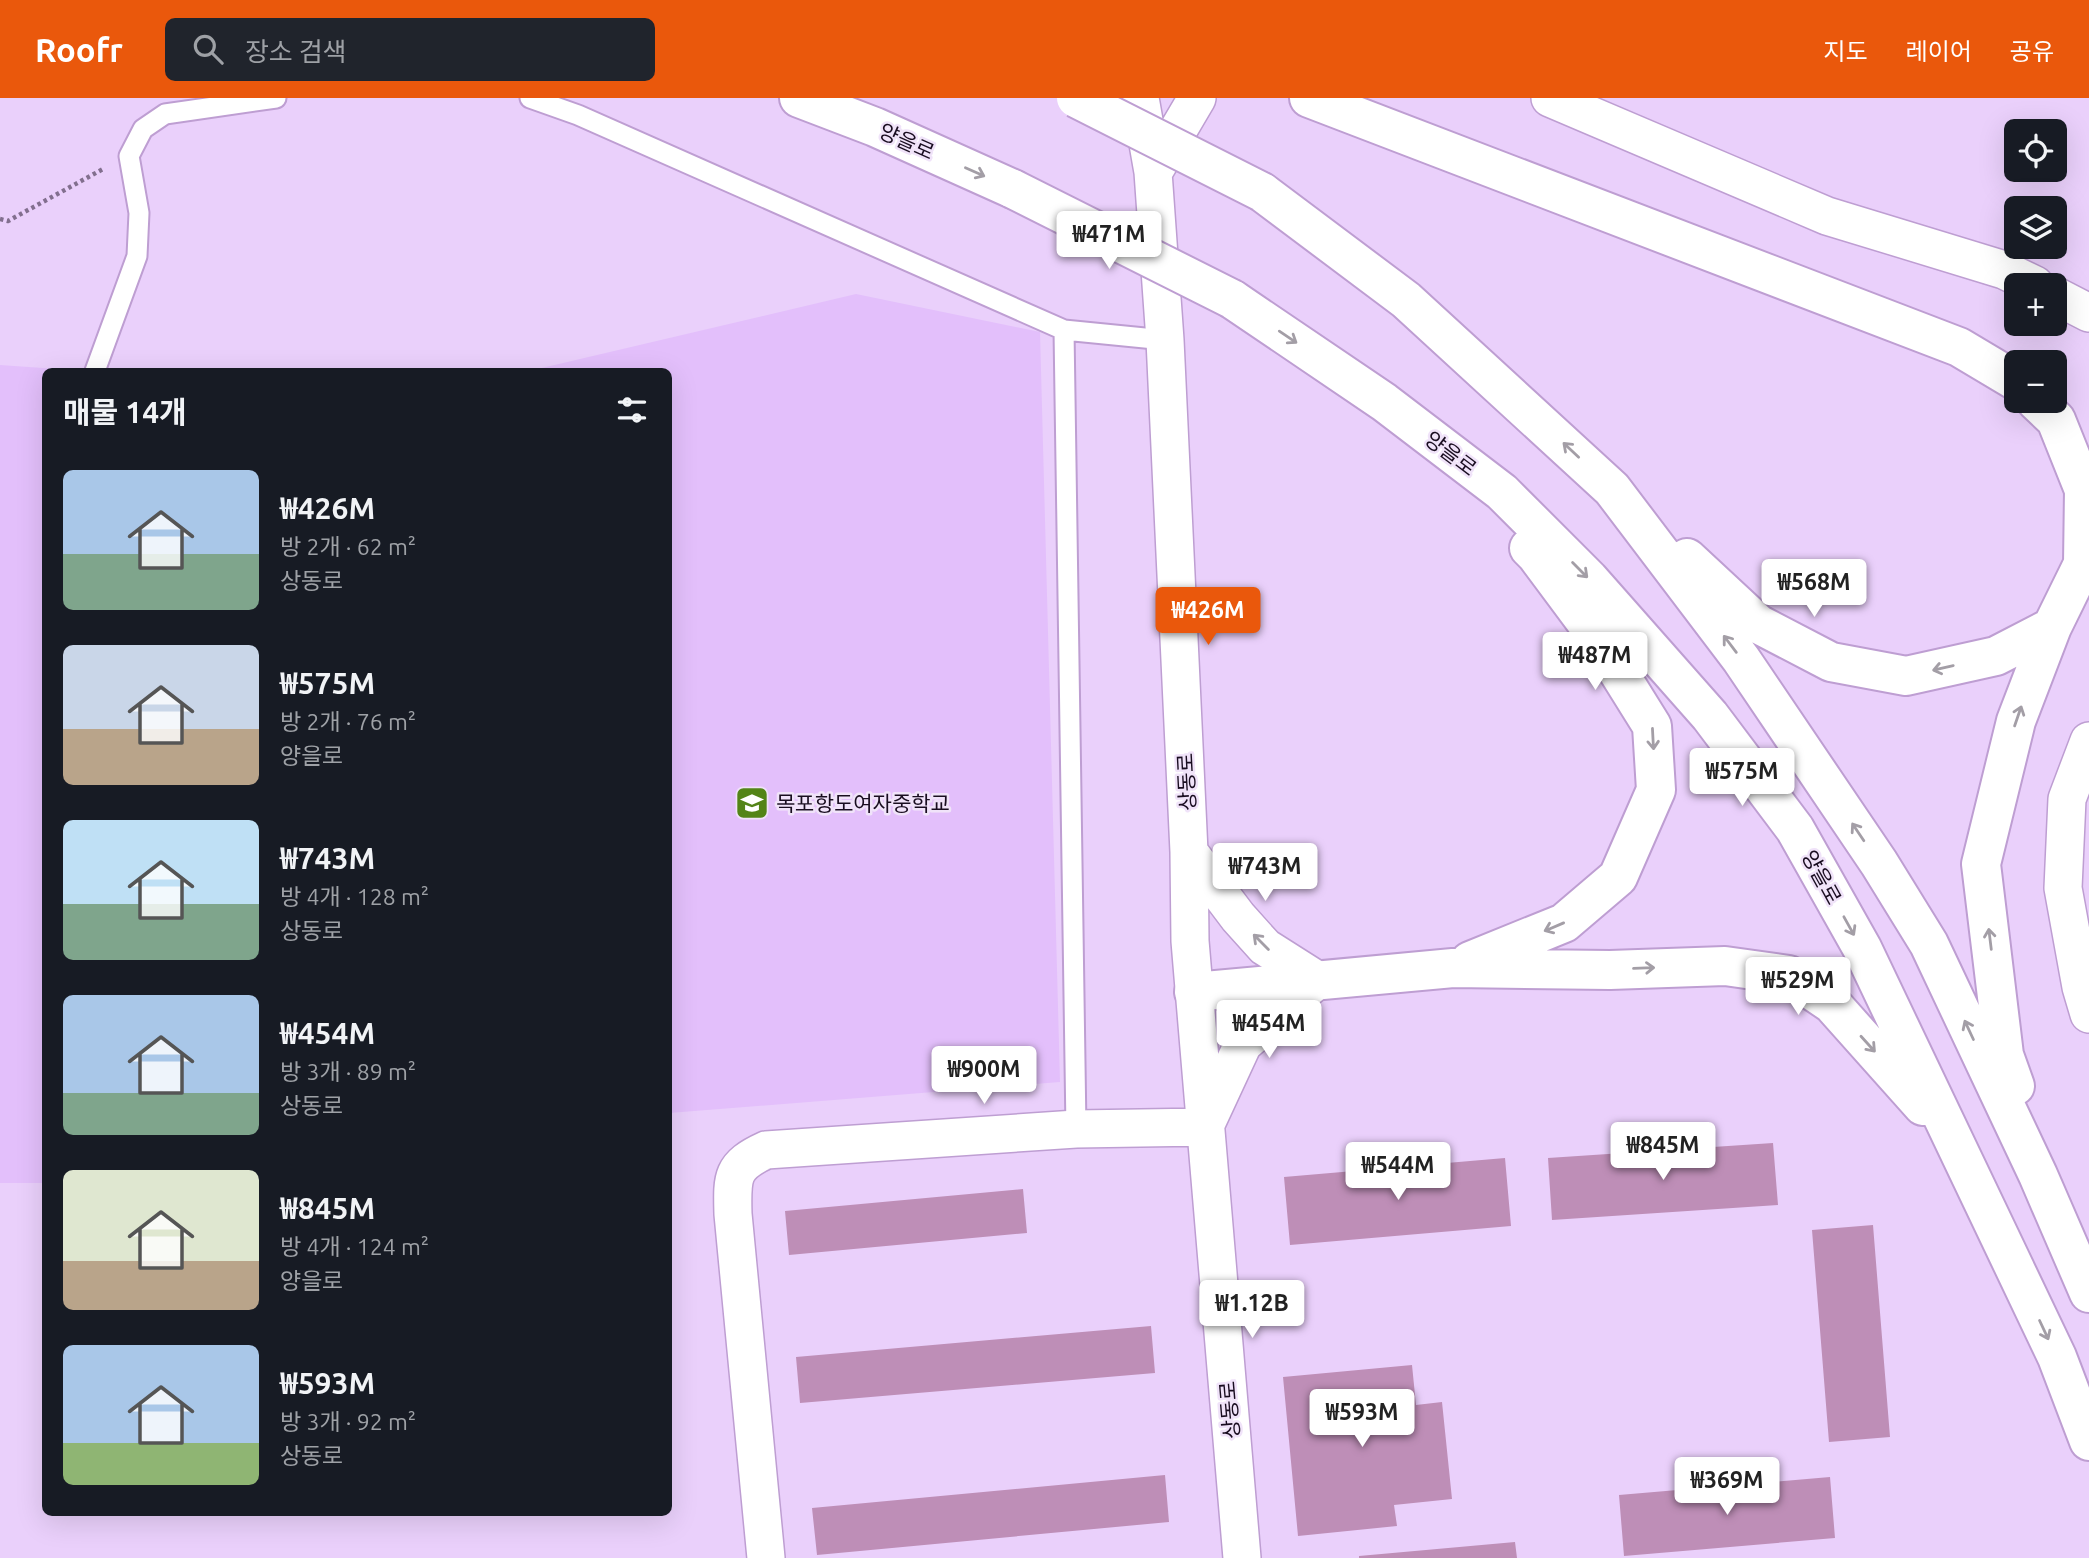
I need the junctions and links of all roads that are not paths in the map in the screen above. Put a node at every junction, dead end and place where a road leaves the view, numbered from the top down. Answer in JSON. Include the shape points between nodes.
{"nodes":[{"id":1,"x":276,"y":98,"type":"edge"},
{"id":2,"x":530,"y":98,"type":"edge"},
{"id":3,"x":799,"y":98,"type":"edge"},
{"id":4,"x":1076,"y":98,"type":"edge"},
{"id":5,"x":1140,"y":98,"type":"edge"},
{"id":6,"x":1198,"y":98,"type":"edge"},
{"id":7,"x":1309,"y":98,"type":"edge"},
{"id":8,"x":1550,"y":98,"type":"edge"},
{"id":9,"x":1153,"y":172,"type":"junction"},
{"id":10,"x":2010,"y":273,"type":"edge"},
{"id":11,"x":2067,"y":302,"type":"edge"},
{"id":12,"x":2089,"y":313,"type":"edge"},
{"id":13,"x":1064,"y":330,"type":"junction"},
{"id":14,"x":1165,"y":341,"type":"junction"},
{"id":15,"x":96,"y":368,"type":"edge"},
{"id":16,"x":2004,"y":374,"type":"edge"},
{"id":17,"x":1384,"y":402,"type":"junction"},
{"id":18,"x":2049,"y":413,"type":"edge"},
{"id":19,"x":1612,"y":489,"type":"junction"},
{"id":20,"x":2052,"y":627,"type":"junction"},
{"id":21,"x":2089,"y":741,"type":"edge"},
{"id":22,"x":1189,"y":852,"type":"junction"},
{"id":23,"x":1453,"y":968,"type":"junction"},
{"id":24,"x":1317,"y":980,"type":"junction"},
{"id":25,"x":1194,"y":992,"type":"junction"},
{"id":26,"x":2089,"y":1014,"type":"edge"},
{"id":27,"x":1205,"y":1126,"type":"junction"},
{"id":28,"x":1076,"y":1129,"type":"junction"},
{"id":29,"x":2089,"y":1285,"type":"edge"},
{"id":30,"x":2024,"y":1286,"type":"junction"},
{"id":31,"x":2089,"y":1293,"type":"edge"},
{"id":32,"x":2089,"y":1441,"type":"edge"},
{"id":33,"x":766,"y":1558,"type":"edge"},
{"id":34,"x":1242,"y":1558,"type":"edge"}],
"edges":[{"from":1,"to":15,"type":"lane","via":[[165,114],[143,129],[129,156],[139,213],[137,256]]},
{"from":2,"to":13,"type":"lane","via":[[578,115]]},
{"from":3,"to":17,"type":"street","name":"양을로","one_way":true,"bridge":true,"via":[[1013,189],[1231,299]]},
{"from":19,"to":4,"type":"street","one_way":true,"bridge":true,"via":[[1406,300],[1262,191]]},
{"from":5,"to":9,"type":"street","name":"상동로"},
{"from":6,"to":9,"type":"street"},
{"from":7,"to":16,"type":"street","via":[[1959,348]]},
{"from":8,"to":10,"type":"street","via":[[1827,216]]},
{"from":9,"to":14,"type":"street","name":"상동로"},
{"from":11,"to":12,"type":"street"},
{"from":13,"to":14,"type":"lane"},
{"from":13,"to":28,"type":"lane"},
{"from":14,"to":22,"type":"street","name":"상동로"},
{"from":17,"to":23,"type":"street","one_way":true,"via":[[1536,555],[1594,633],[1652,726],[1656,790],[1618,877],[1564,923]]},
{"from":17,"to":30,"type":"street","name":"양을로","one_way":true,"via":[[1502,492],[1589,579],[1710,716],[1795,829],[1862,948]]},
{"from":18,"to":20,"type":"street","via":[[2056,420],[2084,490],[2083,564]]},
{"from":20,"to":19,"type":"street","one_way":true,"via":[[1996,656],[1906,676],[1831,662],[1758,624]]},
{"from":31,"to":19,"type":"street","one_way":true,"via":[[1929,944],[1741,659]]},
{"from":29,"to":20,"type":"street","one_way":true,"via":[[2004,1055],[1981,864],[2016,722]]},
{"from":21,"to":26,"type":"street","via":[[2067,799],[2063,888]]},
{"from":24,"to":22,"type":"street","one_way":true,"via":[[1265,947]]},
{"from":22,"to":25,"type":"street","name":"상동로"},
{"from":23,"to":24,"type":"street"},
{"from":23,"to":30,"type":"street","one_way":true,"via":[[1725,966],[1789,975],[1832,1004],[1920,1101]]},
{"from":24,"to":25,"type":"street"},
{"from":24,"to":27,"type":"street","via":[[1243,1044]]},
{"from":25,"to":27,"type":"street","name":"상동로"},
{"from":27,"to":28,"type":"street"},
{"from":27,"to":34,"type":"street","name":"상동로"},
{"from":28,"to":33,"type":"street","via":[[766,1150],[737,1168],[733,1214]]},
{"from":30,"to":32,"type":"street","name":"양을로","one_way":true}]}
